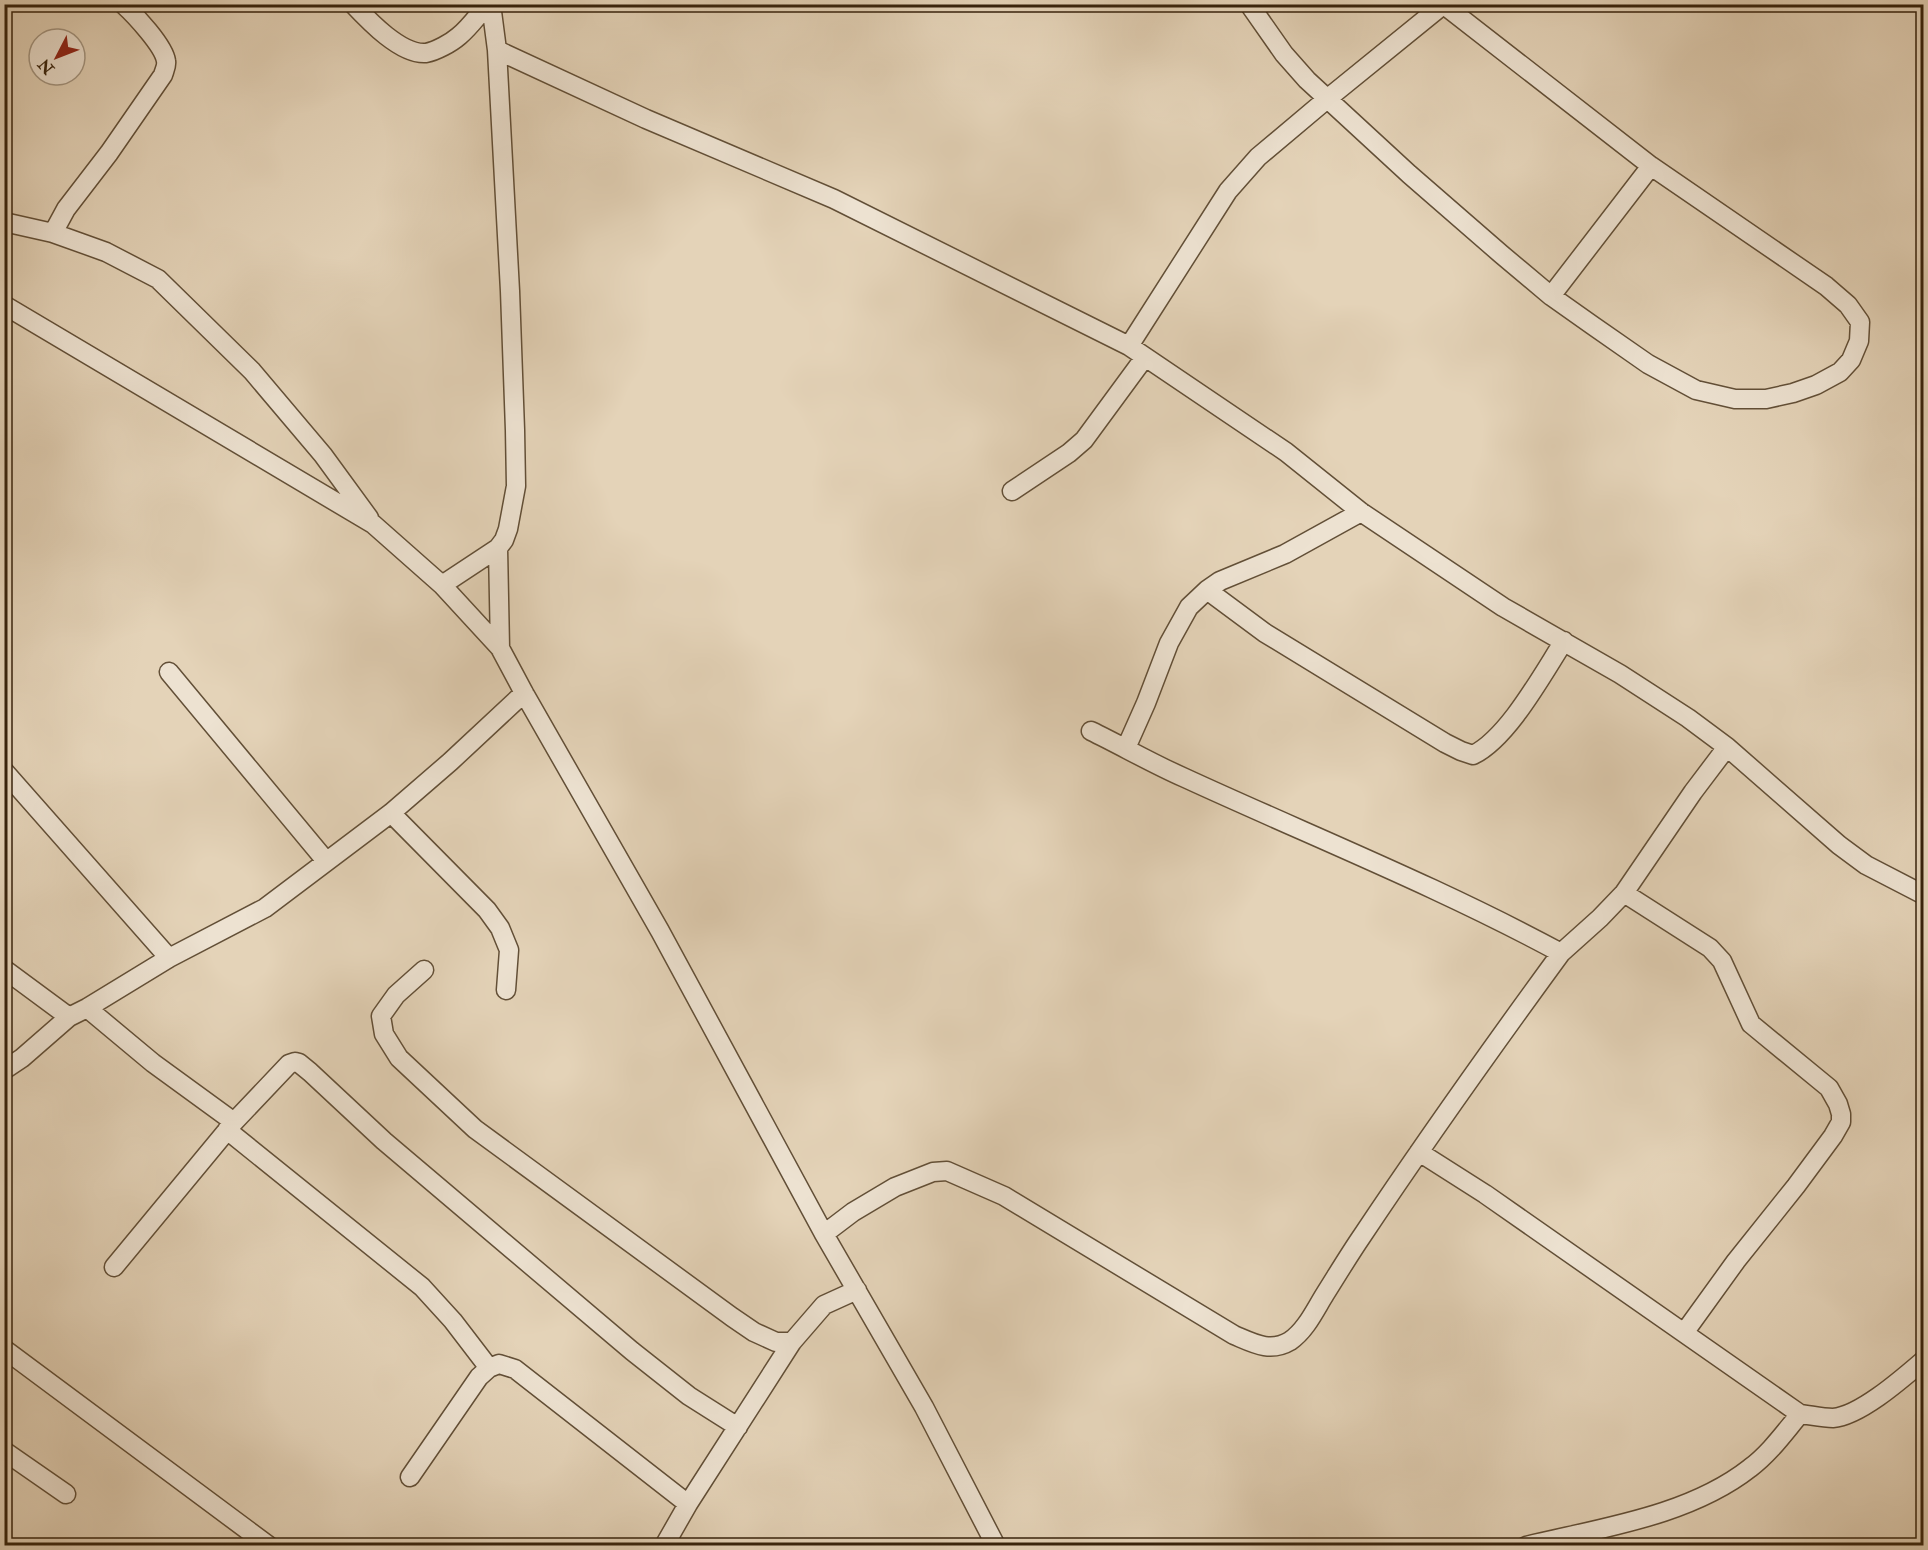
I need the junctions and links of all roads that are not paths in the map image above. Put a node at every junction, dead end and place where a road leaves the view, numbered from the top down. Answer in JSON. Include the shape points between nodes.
{"nodes":[{"id":1,"x":123,"y":4,"type":"edge"},
{"id":2,"x":353,"y":4,"type":"edge"},
{"id":3,"x":489,"y":4,"type":"edge"},
{"id":4,"x":1249,"y":4,"type":"edge"},
{"id":5,"x":1444,"y":5,"type":"edge"},
{"id":6,"x":497,"y":50,"type":"junction"},
{"id":7,"x":1327,"y":99,"type":"junction"},
{"id":8,"x":1651,"y":166,"type":"junction"},
{"id":9,"x":4,"y":222,"type":"edge"},
{"id":10,"x":53,"y":233,"type":"junction"},
{"id":11,"x":1551,"y":296,"type":"junction"},
{"id":12,"x":4,"y":305,"type":"edge"},
{"id":13,"x":1129,"y":346,"type":"junction"},
{"id":14,"x":1145,"y":357,"type":"junction"},
{"id":15,"x":1012,"y":491,"type":"dead end"},
{"id":16,"x":1361,"y":512,"type":"junction"},
{"id":17,"x":373,"y":524,"type":"junction"},
{"id":18,"x":498,"y":548,"type":"junction"},
{"id":19,"x":442,"y":585,"type":"junction"},
{"id":20,"x":1207,"y":590,"type":"junction"},
{"id":21,"x":1564,"y":642,"type":"junction"},
{"id":22,"x":500,"y":648,"type":"junction"},
{"id":23,"x":169,"y":672,"type":"dead end"},
{"id":24,"x":524,"y":693,"type":"junction"},
{"id":25,"x":1091,"y":730,"type":"dead end"},
{"id":26,"x":1727,"y":747,"type":"junction"},
{"id":27,"x":1126,"y":748,"type":"junction"},
{"id":28,"x":4,"y":771,"type":"edge"},
{"id":29,"x":391,"y":813,"type":"junction"},
{"id":30,"x":326,"y":861,"type":"junction"},
{"id":31,"x":1624,"y":892,"type":"junction"},
{"id":32,"x":1923,"y":895,"type":"edge"},
{"id":33,"x":1561,"y":953,"type":"junction"},
{"id":34,"x":169,"y":957,"type":"junction"},
{"id":35,"x":4,"y":969,"type":"edge"},
{"id":36,"x":424,"y":970,"type":"dead end"},
{"id":37,"x":506,"y":990,"type":"dead end"},
{"id":38,"x":87,"y":1008,"type":"junction"},
{"id":39,"x":69,"y":1017,"type":"junction"},
{"id":40,"x":4,"y":1070,"type":"edge"},
{"id":41,"x":230,"y":1126,"type":"junction"},
{"id":42,"x":1419,"y":1152,"type":"junction"},
{"id":43,"x":824,"y":1234,"type":"junction"},
{"id":44,"x":114,"y":1267,"type":"dead end"},
{"id":45,"x":857,"y":1290,"type":"junction"},
{"id":46,"x":1684,"y":1333,"type":"junction"},
{"id":47,"x":792,"y":1342,"type":"junction"},
{"id":48,"x":4,"y":1350,"type":"edge"},
{"id":49,"x":1923,"y":1360,"type":"edge"},
{"id":50,"x":489,"y":1368,"type":"junction"},
{"id":51,"x":1800,"y":1414,"type":"junction"},
{"id":52,"x":738,"y":1427,"type":"junction"},
{"id":53,"x":4,"y":1451,"type":"edge"},
{"id":54,"x":410,"y":1476,"type":"dead end"},
{"id":55,"x":66,"y":1494,"type":"dead end"},
{"id":56,"x":688,"y":1504,"type":"junction"},
{"id":57,"x":269,"y":1545,"type":"edge"},
{"id":58,"x":664,"y":1545,"type":"edge"},
{"id":59,"x":996,"y":1545,"type":"edge"},
{"id":60,"x":1526,"y":1545,"type":"edge"}],
"edges":[{"from":1,"to":10,"type":"street","via":[[162,51],[166,63],[163,75],[66,209]]},
{"from":2,"to":3,"type":"street","via":[[405,48],[425,53],[459,36]]},
{"from":3,"to":6,"type":"street"},
{"from":4,"to":7,"type":"street","via":[[1296,69]]},
{"from":5,"to":7,"type":"street"},
{"from":5,"to":8,"type":"street"},
{"from":6,"to":13,"type":"street","via":[[834,199]]},
{"from":6,"to":18,"type":"street","via":[[516,475],[508,529]]},
{"from":7,"to":11,"type":"street"},
{"from":7,"to":13,"type":"street","via":[[1258,157],[1228,191]]},
{"from":8,"to":11,"type":"street"},
{"from":8,"to":11,"type":"street","via":[[1848,305],[1860,322],[1859,341],[1851,360],[1840,372],[1800,391],[1766,399],[1735,399],[1696,390],[1648,364]]},
{"from":9,"to":10,"type":"street"},
{"from":10,"to":17,"type":"street","via":[[106,252],[158,279],[252,371],[323,455]]},
{"from":12,"to":17,"type":"street"},
{"from":13,"to":14,"type":"street"},
{"from":14,"to":15,"type":"street","via":[[1084,440]]},
{"from":14,"to":16,"type":"street","via":[[1286,452]]},
{"from":16,"to":20,"type":"street","via":[[1285,554]]},
{"from":16,"to":21,"type":"street","via":[[1503,607]]},
{"from":17,"to":19,"type":"street"},
{"from":18,"to":19,"type":"street"},
{"from":18,"to":22,"type":"street"},
{"from":19,"to":22,"type":"street"},
{"from":20,"to":21,"type":"street","via":[[1292,650],[1445,743],[1473,755],[1499,736]]},
{"from":20,"to":27,"type":"street","via":[[1189,607],[1168,643]]},
{"from":21,"to":26,"type":"street","via":[[1620,674]]},
{"from":22,"to":24,"type":"street"},
{"from":23,"to":30,"type":"street"},
{"from":24,"to":29,"type":"street"},
{"from":24,"to":43,"type":"street","via":[[660,931]]},
{"from":25,"to":27,"type":"street"},
{"from":26,"to":31,"type":"street"},
{"from":26,"to":32,"type":"street","via":[[1839,845],[1866,865]]},
{"from":27,"to":33,"type":"street","via":[[1182,777],[1394,870]]},
{"from":28,"to":34,"type":"street"},
{"from":29,"to":30,"type":"street"},
{"from":29,"to":37,"type":"street","via":[[500,928],[509,950]]},
{"from":30,"to":34,"type":"street","via":[[265,908]]},
{"from":31,"to":33,"type":"street"},
{"from":31,"to":46,"type":"street","via":[[1710,948],[1722,961],[1751,1024],[1829,1088],[1841,1114],[1833,1136]]},
{"from":33,"to":42,"type":"street"},
{"from":34,"to":38,"type":"street"},
{"from":35,"to":39,"type":"street"},
{"from":36,"to":47,"type":"street","via":[[396,995],[381,1016],[384,1034],[399,1058],[475,1130],[655,1262],[754,1332],[776,1342]]},
{"from":38,"to":39,"type":"street"},
{"from":38,"to":41,"type":"street"},
{"from":39,"to":40,"type":"street"},
{"from":41,"to":44,"type":"street"},
{"from":41,"to":50,"type":"street","via":[[422,1287]]},
{"from":41,"to":52,"type":"street","via":[[289,1064],[300,1063],[393,1149],[632,1351],[689,1396]]},
{"from":42,"to":43,"type":"street","via":[[1309,1320],[1289,1341],[1276,1347],[1261,1346],[1234,1335],[1004,1196],[947,1171],[933,1172],[896,1187]]},
{"from":42,"to":46,"type":"street"},
{"from":43,"to":45,"type":"street"},
{"from":45,"to":47,"type":"street","via":[[824,1305]]},
{"from":45,"to":59,"type":"street"},
{"from":46,"to":51,"type":"street"},
{"from":47,"to":52,"type":"street"},
{"from":48,"to":57,"type":"street"},
{"from":49,"to":51,"type":"street","via":[[1877,1398],[1851,1412],[1833,1418]]},
{"from":50,"to":54,"type":"street"},
{"from":50,"to":56,"type":"street","via":[[499,1364],[515,1369]]},
{"from":51,"to":60,"type":"street","via":[[1773,1448],[1719,1488],[1666,1512]]},
{"from":52,"to":56,"type":"street"},
{"from":53,"to":55,"type":"street"},
{"from":56,"to":58,"type":"street"}]}
